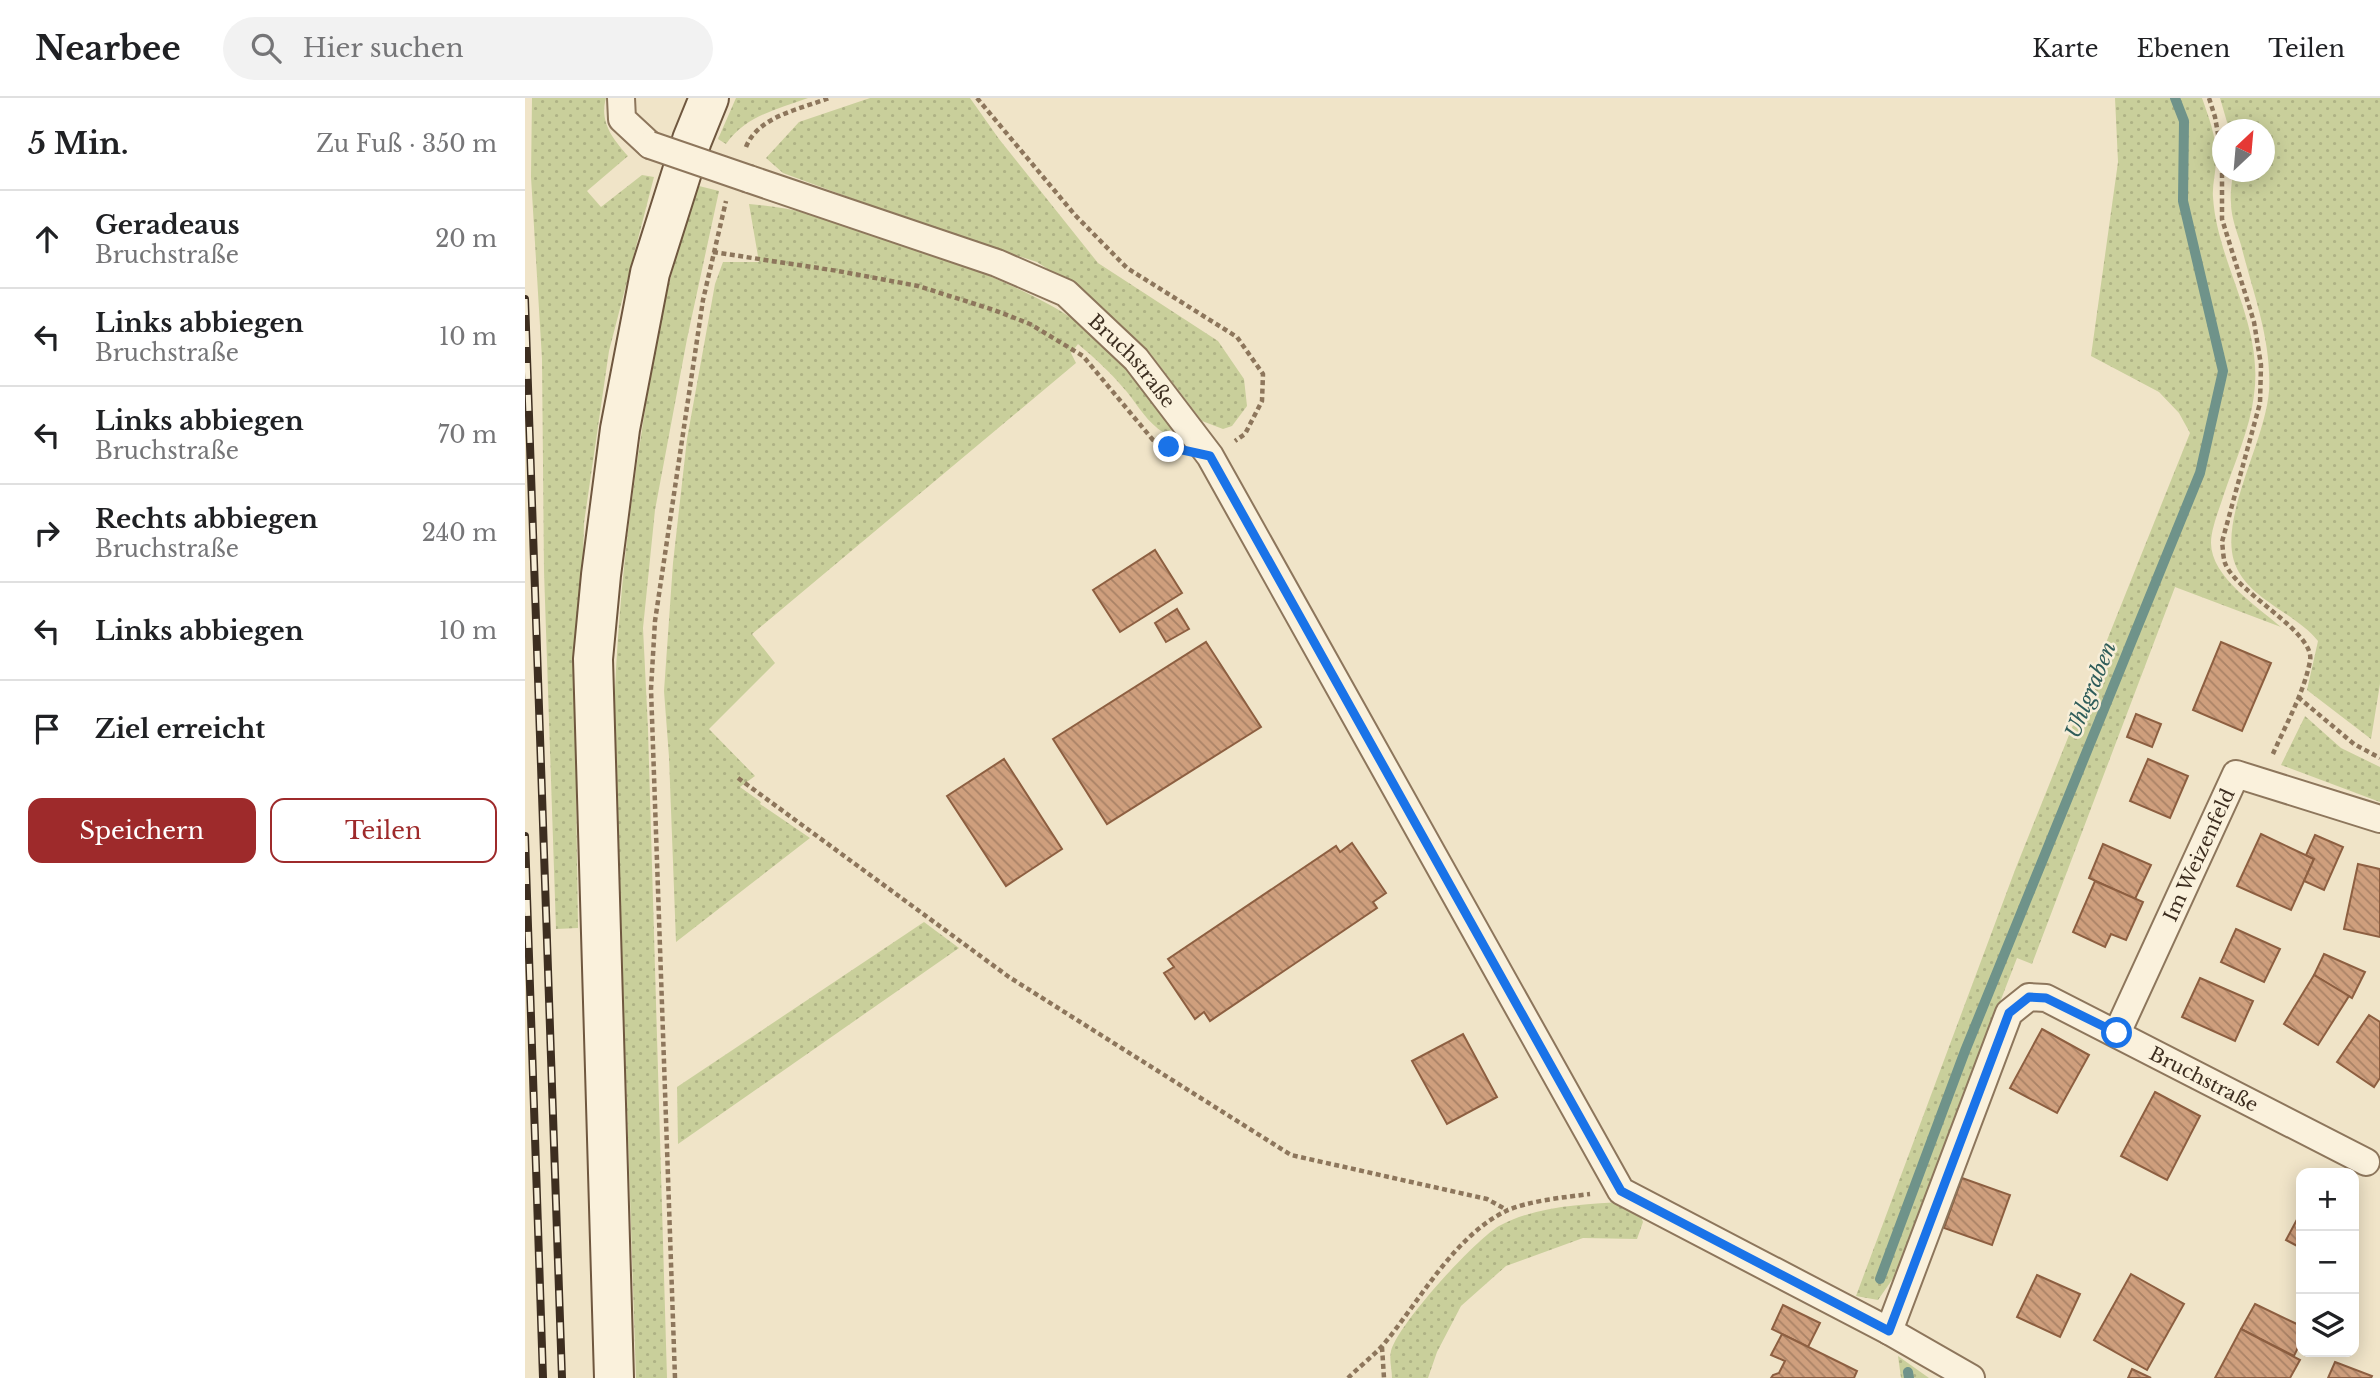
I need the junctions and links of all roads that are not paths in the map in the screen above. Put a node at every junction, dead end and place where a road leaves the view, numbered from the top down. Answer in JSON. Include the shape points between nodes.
{"nodes":[{"id":1,"x":621,"y":98,"type":"edge"},
{"id":2,"x":709,"y":98,"type":"edge"},
{"id":3,"x":2380,"y":819,"type":"edge"},
{"id":4,"x":2117,"y":1033,"type":"junction"},
{"id":5,"x":2365,"y":1162,"type":"dead end"},
{"id":6,"x":1889,"y":1331,"type":"junction"},
{"id":7,"x":614,"y":1378,"type":"edge"},
{"id":8,"x":1971,"y":1378,"type":"edge"}],
"edges":[{"from":1,"to":6,"type":"street","name":"Bruchstraße","bridge":true,"via":[[622,119],[650,145],[997,263],[1066,293],[1136,359],[1210,456],[1621,1191]]},
{"from":2,"to":7,"type":"main road","via":[[650,273],[620,429],[593,659]]},
{"from":3,"to":4,"type":"street","name":"Im Weizenfeld","via":[[2236,774]]},
{"from":4,"to":5,"type":"street","name":"Bruchstraße"},
{"from":4,"to":6,"type":"street","name":"Bruchstraße","via":[[2046,998],[2029,997],[2009,1013]]},
{"from":6,"to":8,"type":"street"}]}
